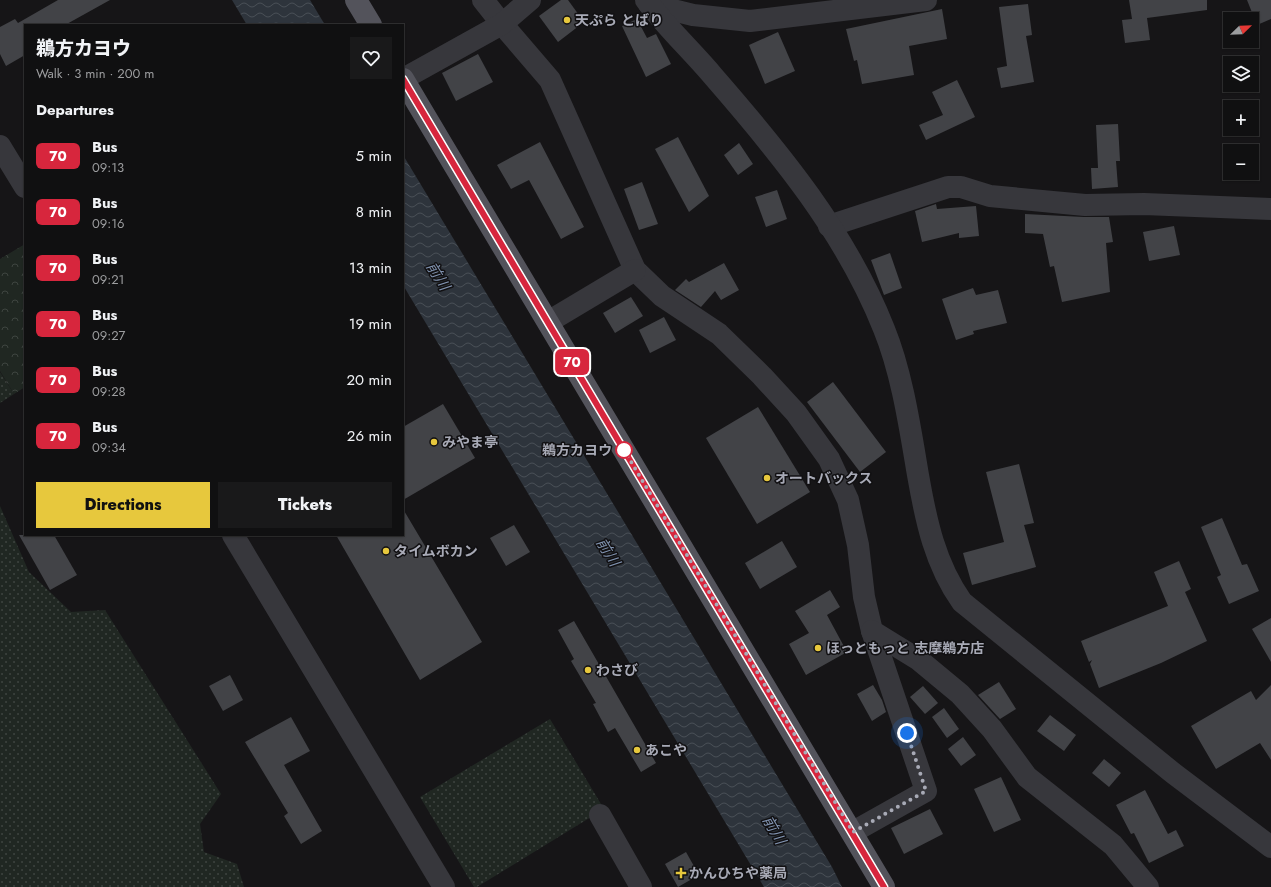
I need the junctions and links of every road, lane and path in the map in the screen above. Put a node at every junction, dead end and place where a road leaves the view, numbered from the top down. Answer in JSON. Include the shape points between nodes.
{"nodes":[{"id":1,"x":356,"y":0,"type":"edge"},
{"id":2,"x":483,"y":0,"type":"edge"},
{"id":3,"x":530,"y":0,"type":"edge"},
{"id":4,"x":922,"y":0,"type":"edge"},
{"id":5,"x":647,"y":2,"type":"edge"},
{"id":6,"x":370,"y":24,"type":"edge"},
{"id":7,"x":502,"y":24,"type":"junction"},
{"id":8,"x":404,"y":78,"type":"edge"},
{"id":9,"x":404,"y":81,"type":"edge"},
{"id":10,"x":0,"y":146,"type":"edge"},
{"id":11,"x":24,"y":185,"type":"edge"},
{"id":12,"x":1271,"y":209,"type":"edge"},
{"id":13,"x":829,"y":226,"type":"junction"},
{"id":14,"x":635,"y":270,"type":"junction"},
{"id":15,"x":548,"y":322,"type":"junction"},
{"id":16,"x":234,"y":536,"type":"edge"},
{"id":17,"x":872,"y":631,"type":"junction"},
{"id":18,"x":600,"y":815,"type":"dead end"},
{"id":19,"x":853,"y":832,"type":"junction"},
{"id":20,"x":1271,"y":847,"type":"edge"},
{"id":21,"x":444,"y":887,"type":"edge"},
{"id":22,"x":640,"y":887,"type":"edge"},
{"id":23,"x":884,"y":887,"type":"edge"},
{"id":24,"x":1148,"y":887,"type":"edge"}],
"edges":[{"from":1,"to":6,"type":"main road"},
{"from":2,"to":7,"type":"street"},
{"from":3,"to":7,"type":"street"},
{"from":4,"to":5,"type":"street","via":[[750,21],[693,15]]},
{"from":5,"to":13,"type":"street","via":[[773,147],[808,192]]},
{"from":7,"to":8,"type":"street"},
{"from":7,"to":14,"type":"street","via":[[550,80]]},
{"from":9,"to":15,"type":"main road"},
{"from":10,"to":11,"type":"street"},
{"from":12,"to":13,"type":"street","via":[[1144,204],[1085,205],[990,196],[961,187],[948,187]]},
{"from":13,"to":20,"type":"street","via":[[865,285],[885,331],[903,394],[926,520],[938,559],[953,590],[962,602],[994,630],[1173,773]]},
{"from":14,"to":15,"type":"street"},
{"from":14,"to":17,"type":"street","via":[[662,296],[718,334],[756,371],[796,413],[829,459],[848,500]]},
{"from":15,"to":19,"type":"main road"},
{"from":16,"to":21,"type":"street"},
{"from":17,"to":19,"type":"street","via":[[926,791]]},
{"from":17,"to":24,"type":"street","via":[[919,660],[960,694],[992,729],[1027,778],[1113,845]]},
{"from":18,"to":22,"type":"street"},
{"from":19,"to":23,"type":"main road"}]}
